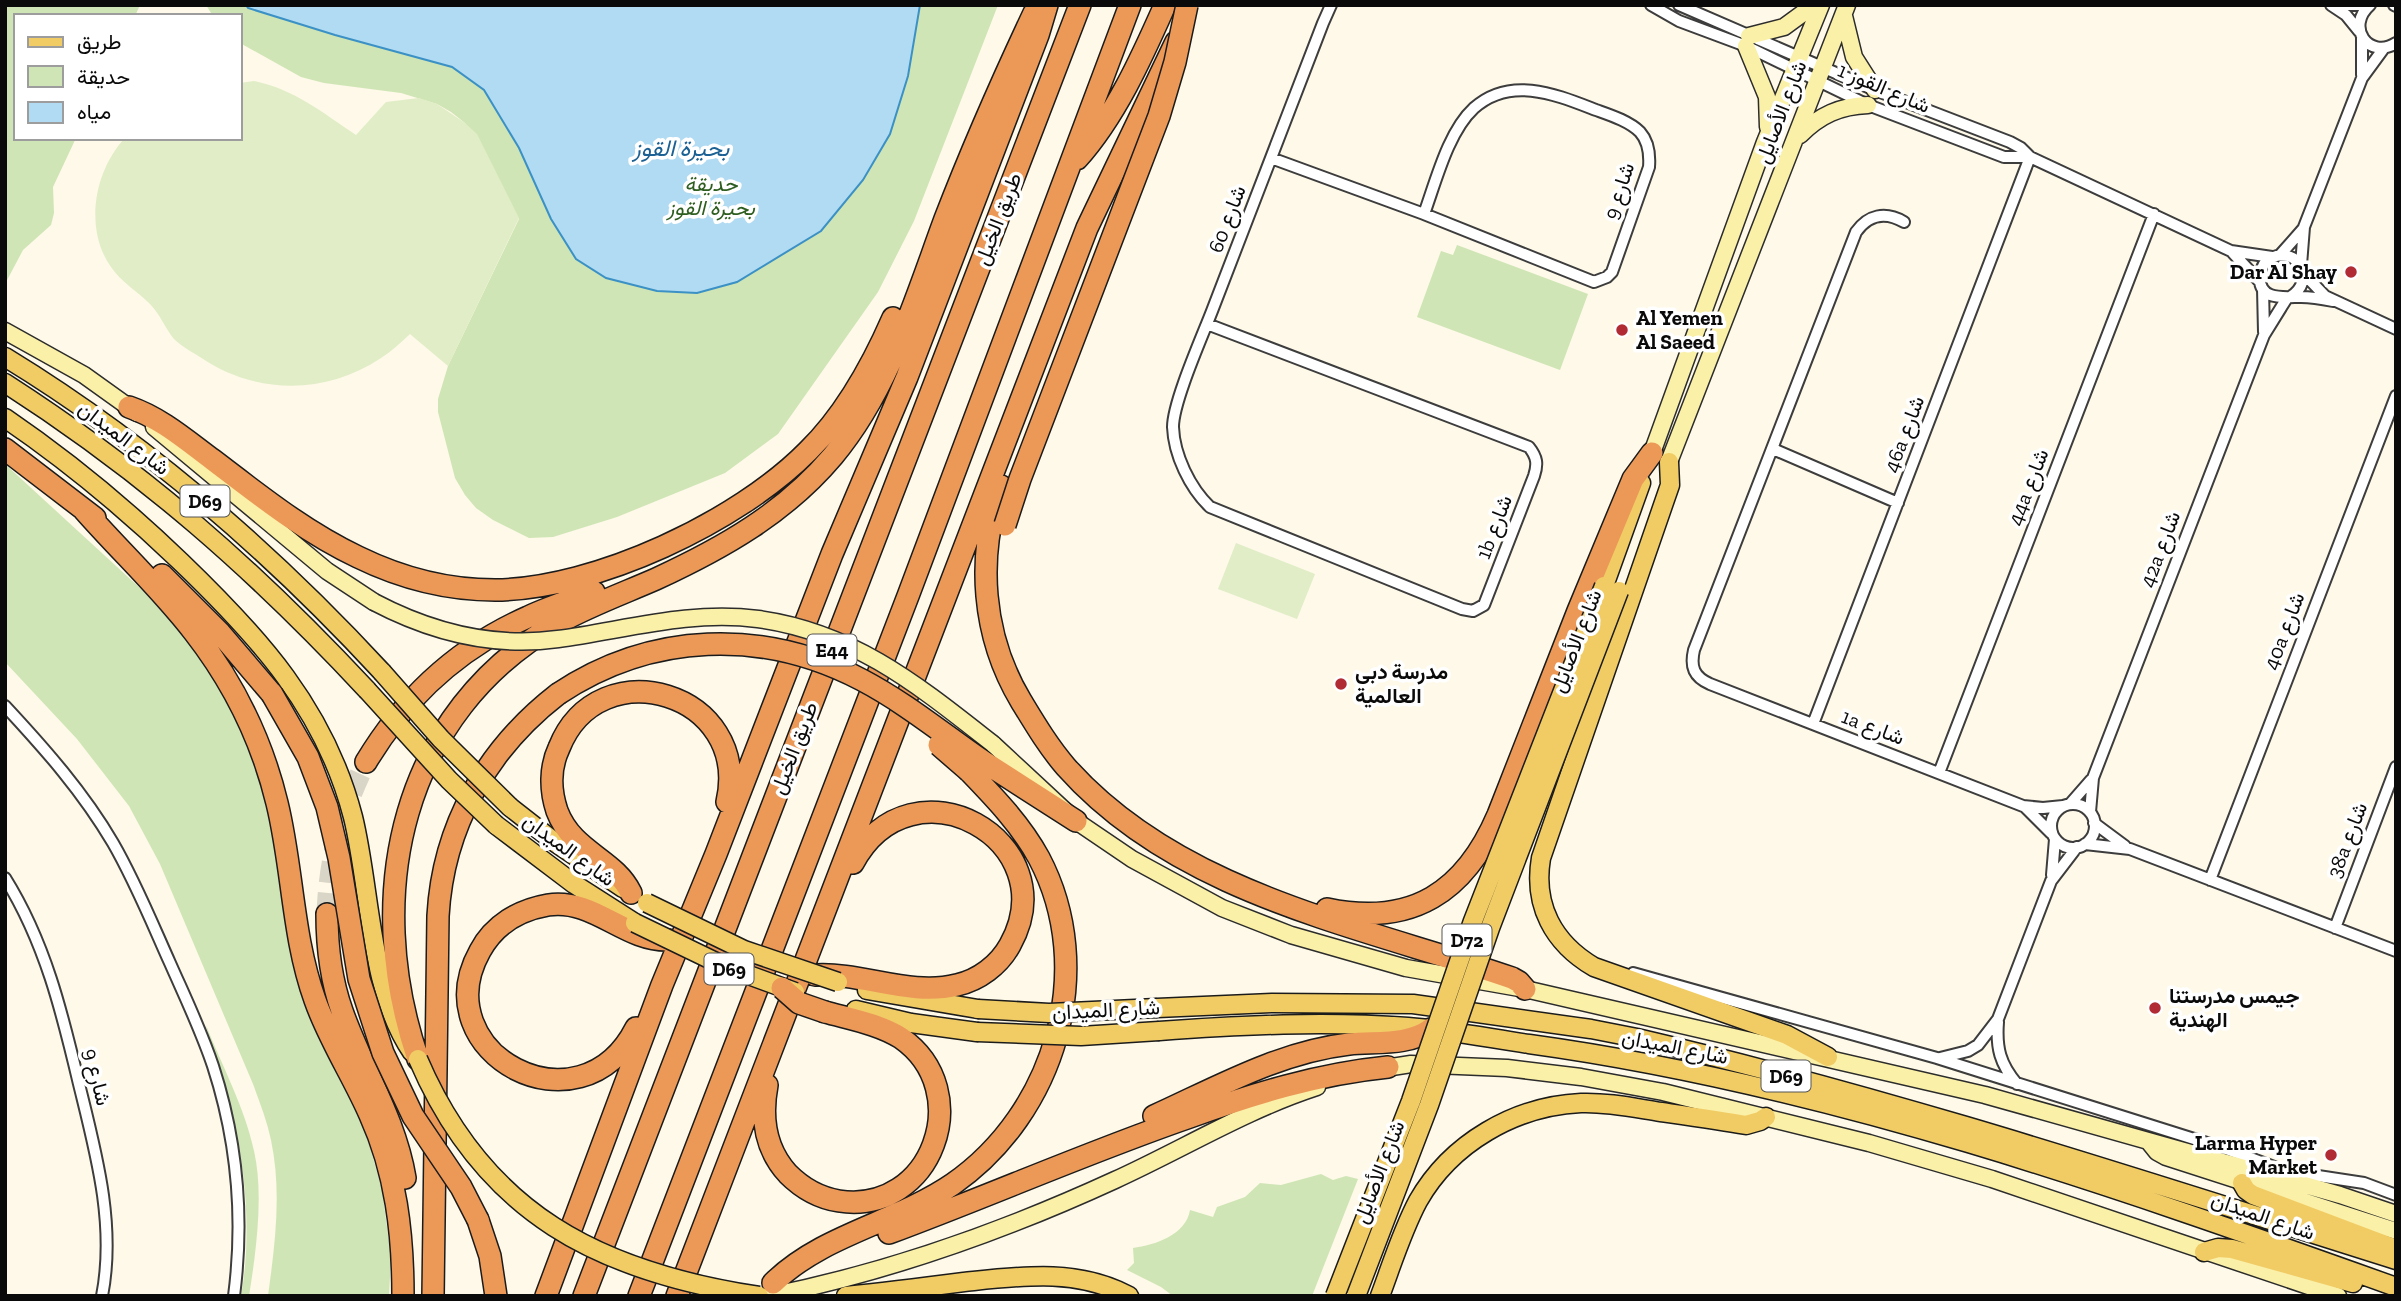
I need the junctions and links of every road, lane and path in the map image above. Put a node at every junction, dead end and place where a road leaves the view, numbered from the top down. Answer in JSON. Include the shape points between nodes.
{"nodes":[{"id":1,"x":1038,"y":5,"type":"edge"},
{"id":2,"x":1047,"y":5,"type":"edge"},
{"id":3,"x":1080,"y":5,"type":"edge"},
{"id":4,"x":1130,"y":5,"type":"edge"},
{"id":5,"x":1165,"y":5,"type":"edge"},
{"id":6,"x":1187,"y":5,"type":"edge"},
{"id":7,"x":1193,"y":5,"type":"edge"},
{"id":8,"x":1331,"y":5,"type":"edge"},
{"id":9,"x":1651,"y":5,"type":"edge"},
{"id":10,"x":1679,"y":5,"type":"edge"},
{"id":11,"x":1814,"y":5,"type":"edge"},
{"id":12,"x":1821,"y":5,"type":"edge"},
{"id":13,"x":2331,"y":5,"type":"edge"},
{"id":14,"x":2340,"y":5,"type":"edge"},
{"id":15,"x":2361,"y":5,"type":"edge"},
{"id":16,"x":2370,"y":5,"type":"edge"},
{"id":17,"x":1845,"y":10,"type":"edge"},
{"id":18,"x":2361,"y":34,"type":"junction"},
{"id":19,"x":1748,"y":41,"type":"junction"},
{"id":20,"x":2396,"y":43,"type":"edge"},
{"id":21,"x":2384,"y":48,"type":"junction"},
{"id":22,"x":1798,"y":64,"type":"junction"},
{"id":23,"x":1821,"y":74,"type":"junction"},
{"id":24,"x":2362,"y":78,"type":"junction"},
{"id":25,"x":1871,"y":97,"type":"junction"},
{"id":26,"x":1765,"y":142,"type":"junction"},
{"id":27,"x":1794,"y":142,"type":"junction"},
{"id":28,"x":1271,"y":158,"type":"junction"},
{"id":29,"x":2029,"y":158,"type":"junction"},
{"id":30,"x":1117,"y":161,"type":"junction"},
{"id":31,"x":1068,"y":168,"type":"junction"},
{"id":32,"x":1424,"y":214,"type":"junction"},
{"id":33,"x":2154,"y":214,"type":"junction"},
{"id":34,"x":1904,"y":222,"type":"dead end"},
{"id":35,"x":2304,"y":227,"type":"junction"},
{"id":36,"x":2231,"y":251,"type":"junction"},
{"id":37,"x":2276,"y":256,"type":"junction"},
{"id":38,"x":927,"y":268,"type":"junction"},
{"id":39,"x":2302,"y":270,"type":"junction"},
{"id":40,"x":2262,"y":286,"type":"junction"},
{"id":41,"x":2289,"y":298,"type":"junction"},
{"id":42,"x":2333,"y":301,"type":"junction"},
{"id":43,"x":1207,"y":324,"type":"junction"},
{"id":44,"x":2396,"y":329,"type":"edge"},
{"id":45,"x":5,"y":331,"type":"edge"},
{"id":46,"x":2264,"y":335,"type":"junction"},
{"id":47,"x":5,"y":357,"type":"edge"},
{"id":48,"x":5,"y":383,"type":"edge"},
{"id":49,"x":2396,"y":396,"type":"edge"},
{"id":50,"x":129,"y":407,"type":"junction"},
{"id":51,"x":5,"y":418,"type":"edge"},
{"id":52,"x":5,"y":449,"type":"edge"},
{"id":53,"x":1773,"y":449,"type":"junction"},
{"id":54,"x":1178,"y":450,"type":"joint"},
{"id":55,"x":1661,"y":458,"type":"junction"},
{"id":56,"x":1898,"y":503,"type":"junction"},
{"id":57,"x":84,"y":510,"type":"junction"},
{"id":58,"x":718,"y":548,"type":"junction"},
{"id":59,"x":1611,"y":589,"type":"junction"},
{"id":60,"x":5,"y":706,"type":"edge"},
{"id":61,"x":1026,"y":709,"type":"junction"},
{"id":62,"x":1813,"y":724,"type":"junction"},
{"id":63,"x":981,"y":759,"type":"junction"},
{"id":64,"x":366,"y":762,"type":"tunnel mouth"},
{"id":65,"x":2396,"y":767,"type":"edge"},
{"id":66,"x":1939,"y":773,"type":"junction"},
{"id":67,"x":2093,"y":778,"type":"junction"},
{"id":68,"x":2066,"y":805,"type":"junction"},
{"id":69,"x":2023,"y":806,"type":"junction"},
{"id":70,"x":2090,"y":812,"type":"junction"},
{"id":71,"x":1076,"y":821,"type":"joint"},
{"id":72,"x":2094,"y":823,"type":"junction"},
{"id":73,"x":2053,"y":836,"type":"junction"},
{"id":74,"x":2081,"y":845,"type":"junction"},
{"id":75,"x":2130,"y":849,"type":"junction"},
{"id":76,"x":716,"y":854,"type":"junction"},
{"id":77,"x":5,"y":878,"type":"edge"},
{"id":78,"x":2210,"y":880,"type":"junction"},
{"id":79,"x":2052,"y":881,"type":"junction"},
{"id":80,"x":639,"y":898,"type":"junction"},
{"id":81,"x":1267,"y":898,"type":"junction"},
{"id":82,"x":327,"y":914,"type":"tunnel mouth"},
{"id":83,"x":632,"y":927,"type":"junction"},
{"id":84,"x":2335,"y":928,"type":"junction"},
{"id":85,"x":668,"y":940,"type":"joint"},
{"id":86,"x":812,"y":946,"type":"junction"},
{"id":87,"x":2396,"y":951,"type":"edge"},
{"id":88,"x":1594,"y":967,"type":"junction"},
{"id":89,"x":815,"y":975,"type":"joint"},
{"id":90,"x":839,"y":978,"type":"junction"},
{"id":91,"x":662,"y":985,"type":"junction"},
{"id":92,"x":782,"y":988,"type":"joint"},
{"id":93,"x":1525,"y":989,"type":"junction"},
{"id":94,"x":827,"y":1008,"type":"junction"},
{"id":95,"x":786,"y":1013,"type":"junction"},
{"id":96,"x":1998,"y":1019,"type":"junction"},
{"id":97,"x":1431,"y":1029,"type":"junction"},
{"id":98,"x":1828,"y":1057,"type":"junction"},
{"id":99,"x":1937,"y":1058,"type":"junction"},
{"id":100,"x":418,"y":1059,"type":"junction"},
{"id":101,"x":1388,"y":1067,"type":"junction"},
{"id":102,"x":2017,"y":1084,"type":"junction"},
{"id":103,"x":1766,"y":1116,"type":"junction"},
{"id":104,"x":2148,"y":1140,"type":"junction"},
{"id":105,"x":1093,"y":1153,"type":"junction"},
{"id":106,"x":2242,"y":1183,"type":"junction"},
{"id":107,"x":2396,"y":1195,"type":"edge"},
{"id":108,"x":2396,"y":1214,"type":"edge"},
{"id":109,"x":2396,"y":1231,"type":"edge"},
{"id":110,"x":2396,"y":1249,"type":"edge"},
{"id":111,"x":2204,"y":1252,"type":"junction"},
{"id":112,"x":2396,"y":1261,"type":"edge"},
{"id":113,"x":2396,"y":1287,"type":"edge"},
{"id":114,"x":767,"y":1292,"type":"edge"},
{"id":115,"x":2396,"y":1293,"type":"edge"},
{"id":116,"x":102,"y":1296,"type":"edge"},
{"id":117,"x":234,"y":1296,"type":"edge"},
{"id":118,"x":405,"y":1296,"type":"edge"},
{"id":119,"x":433,"y":1296,"type":"edge"},
{"id":120,"x":496,"y":1296,"type":"edge"},
{"id":121,"x":546,"y":1296,"type":"edge"},
{"id":122,"x":584,"y":1296,"type":"edge"},
{"id":123,"x":639,"y":1296,"type":"edge"},
{"id":124,"x":677,"y":1296,"type":"edge"},
{"id":125,"x":754,"y":1296,"type":"edge"},
{"id":126,"x":846,"y":1296,"type":"edge"},
{"id":127,"x":1129,"y":1296,"type":"edge"},
{"id":128,"x":1335,"y":1296,"type":"edge"},
{"id":129,"x":1356,"y":1296,"type":"edge"},
{"id":130,"x":1380,"y":1296,"type":"edge"},
{"id":131,"x":2337,"y":1296,"type":"edge"}],
"edges":[{"from":1,"to":38,"type":"highway","via":[[985,119]]},
{"from":2,"to":76,"type":"highway","via":[[912,366],[832,554]]},
{"from":3,"to":122,"type":"highway","name":"طريق الخيل","number":"E44"},
{"from":4,"to":31,"type":"highway","number":"E44"},
{"from":5,"to":31,"type":"highway","via":[[1102,128]]},
{"from":6,"to":61,"type":"highway","bridge":true,"via":[[1160,116],[1005,525],[998,563],[998,602],[1003,640]]},
{"from":7,"to":30,"type":"highway"},
{"from":8,"to":28,"type":"street","name":"شارع 60"},
{"from":9,"to":19,"type":"street","name":"شارع القوز 1","via":[[1679,21]]},
{"from":10,"to":19,"type":"street","name":"شارع القوز 1"},
{"from":11,"to":19,"type":"main road","via":[[1784,27]]},
{"from":12,"to":22,"type":"main road","name":"شارع الأصايل","number":"D72"},
{"from":13,"to":18,"type":"street"},
{"from":14,"to":15,"type":"street"},
{"from":16,"to":18,"type":"street","via":[[2360,16]]},
{"from":17,"to":23,"type":"main road","name":"شارع الأصايل","number":"D72"},
{"from":17,"to":25,"type":"main road","via":[[1854,57]]},
{"from":18,"to":21,"type":"street","via":[[2368,43]]},
{"from":18,"to":24,"type":"street"},
{"from":19,"to":22,"type":"street","name":"شارع القوز 1"},
{"from":19,"to":26,"type":"main road","via":[[1767,97]]},
{"from":20,"to":21,"type":"street"},
{"from":21,"to":24,"type":"street"},
{"from":22,"to":23,"type":"street","name":"شارع القوز 1"},
{"from":22,"to":26,"type":"main road","name":"شارع الأصايل","number":"D72"},
{"from":23,"to":25,"type":"street","name":"شارع القوز 1"},
{"from":23,"to":25,"type":"street","name":"شارع القوز 1"},
{"from":23,"to":27,"type":"main road","name":"شارع الأصايل","number":"D72"},
{"from":24,"to":35,"type":"street"},
{"from":25,"to":27,"type":"main road","via":[[1824,115]]},
{"from":25,"to":29,"type":"street","name":"شارع القوز 1","via":[[2004,157]]},
{"from":25,"to":29,"type":"street","name":"شارع القوز 1","via":[[2010,142]]},
{"from":26,"to":55,"type":"main road","name":"شارع الأصايل","number":"D72"},
{"from":27,"to":55,"type":"main road","name":"شارع الأصايل","number":"D72"},
{"from":28,"to":32,"type":"street","name":"شارع 9"},
{"from":28,"to":43,"type":"street","name":"شارع 60"},
{"from":29,"to":33,"type":"street","name":"شارع القوز 1"},
{"from":29,"to":56,"type":"street","name":"46a شارع"},
{"from":30,"to":61,"type":"highway","via":[[1068,311],[1000,489],[989,533],[986,574],[993,632],[1006,672]]},
{"from":30,"to":86,"type":"highway","via":[[1087,228]]},
{"from":31,"to":123,"type":"highway","number":"E44"},
{"from":32,"to":32,"type":"street","name":"شارع 9","via":[[1585,280],[1601,281],[1612,272],[1648,167],[1647,143],[1630,125],[1544,92],[1527,89],[1490,97],[1476,106],[1455,132]]},
{"from":33,"to":36,"type":"street","name":"شارع القوز 1"},
{"from":33,"to":66,"type":"street","name":"44a شارع"},
{"from":34,"to":53,"type":"street","via":[[1879,215],[1856,232]]},
{"from":35,"to":37,"type":"street"},
{"from":35,"to":39,"type":"street"},
{"from":36,"to":37,"type":"street","name":"شارع القوز 1"},
{"from":36,"to":40,"type":"street","name":"شارع القوز 1"},
{"from":37,"to":39,"type":"street","via":[[2291,257]]},
{"from":37,"to":40,"type":"street","via":[[2263,265]]},
{"from":38,"to":50,"type":"highway","via":[[902,298],[877,352],[840,413],[810,450],[771,484],[730,512],[665,545],[588,574],[538,586],[496,590],[449,586],[359,558],[301,524],[164,424]]},
{"from":38,"to":58,"type":"highway","via":[[881,382],[846,439],[780,508]]},
{"from":39,"to":41,"type":"street","via":[[2301,288]]},
{"from":39,"to":42,"type":"street"},
{"from":40,"to":41,"type":"street","via":[[2274,298]]},
{"from":40,"to":46,"type":"street","name":"42a شارع"},
{"from":41,"to":42,"type":"street"},
{"from":41,"to":46,"type":"street","name":"42a شارع"},
{"from":42,"to":44,"type":"street"},
{"from":43,"to":54,"type":"street","name":"شارع 60","via":[[1175,412]]},
{"from":43,"to":54,"type":"street","name":"1b شارع","via":[[1521,442],[1535,456],[1537,466],[1487,599],[1479,609],[1467,611],[1210,507],[1199,497]]},
{"from":45,"to":50,"type":"main road","via":[[84,375]]},
{"from":46,"to":67,"type":"street","name":"42a شارع"},
{"from":47,"to":80,"type":"main road","name":"شارع الميدان","number":"D69","bridge":true,"via":[[88,411],[198,495],[302,589],[440,739],[510,807]]},
{"from":48,"to":83,"type":"main road","name":"شارع الميدان","number":"D69","bridge":true,"via":[[113,456],[205,531],[284,603],[496,825]]},
{"from":49,"to":78,"type":"street","name":"40a شارع"},
{"from":50,"to":63,"type":"main road","bridge":true,"via":[[327,571],[374,601],[434,628],[497,640],[558,639],[686,617],[780,623],[871,655],[911,681]]},
{"from":51,"to":100,"type":"main road","via":[[134,517],[224,603],[276,661],[310,713],[353,817],[385,989],[400,1031]]},
{"from":52,"to":57,"type":"highway"},
{"from":53,"to":56,"type":"street"},
{"from":53,"to":62,"type":"street","name":"1a شارع","via":[[1694,650],[1693,671],[1710,684]]},
{"from":55,"to":59,"type":"main road","name":"شارع الأصايل","number":"D72"},
{"from":55,"to":81,"type":"highway","via":[[1633,479],[1486,842],[1464,874],[1437,895],[1384,913],[1346,913]]},
{"from":55,"to":88,"type":"main road","via":[[1670,485],[1538,873],[1541,902],[1552,928],[1570,951]]},
{"from":56,"to":62,"type":"street","name":"46a شارع"},
{"from":57,"to":118,"type":"highway","via":[[194,631],[227,680],[254,733],[283,828],[292,907],[307,976],[388,1163],[399,1219]]},
{"from":57,"to":120,"type":"highway","bridge":true,"via":[[143,558],[244,659],[272,694],[308,757],[327,807],[359,979],[383,1053],[408,1107],[478,1220]]},
{"from":58,"to":64,"type":"highway","via":[[548,608],[494,634],[427,683],[388,727]]},
{"from":58,"to":100,"type":"highway","via":[[559,623],[521,648],[486,679],[432,753],[414,795],[397,861],[393,904],[394,956]]},
{"from":59,"to":128,"type":"main road","name":"شارع الأصايل","number":"D72","bridge":true,"via":[[1473,921],[1411,1101]]},
{"from":59,"to":129,"type":"main road","name":"شارع الأصايل","number":"D72","bridge":true,"via":[[1429,1105]]},
{"from":60,"to":117,"type":"street","via":[[72,782],[113,844],[213,1065],[234,1155],[239,1224]]},
{"from":61,"to":81,"type":"highway","via":[[1064,764],[1102,802],[1176,853]]},
{"from":62,"to":66,"type":"street","name":"1a شارع"},
{"from":63,"to":71,"type":"highway"},
{"from":63,"to":114,"type":"highway","via":[[1040,860],[1055,898],[1066,975],[1053,1051],[1013,1125],[971,1170],[923,1202],[815,1251],[792,1266]]},
{"from":63,"to":119,"type":"highway","bridge":true,"via":[[859,679],[810,659],[718,644],[634,656],[595,672],[558,694],[512,736],[487,768],[458,822],[443,869],[438,916]]},
{"from":65,"to":84,"type":"street","name":"38a شارع"},
{"from":66,"to":69,"type":"street","name":"1a شارع"},
{"from":67,"to":68,"type":"street","name":"42a شارع"},
{"from":67,"to":70,"type":"street","name":"42a شارع"},
{"from":68,"to":69,"type":"street","name":"1a شارع"},
{"from":68,"to":70,"type":"street"},
{"from":68,"to":73,"type":"street","via":[[2051,820]]},
{"from":69,"to":73,"type":"street","name":"1a شارع"},
{"from":70,"to":72,"type":"street"},
{"from":71,"to":93,"type":"main road","via":[[1162,877],[1272,928],[1406,968]]},
{"from":72,"to":74,"type":"street","via":[[2094,831]]},
{"from":72,"to":75,"type":"street"},
{"from":73,"to":74,"type":"street","via":[[2064,846]]},
{"from":73,"to":79,"type":"street"},
{"from":74,"to":75,"type":"street"},
{"from":74,"to":79,"type":"street"},
{"from":75,"to":78,"type":"street"},
{"from":76,"to":80,"type":"highway","via":[[731,779],[728,756],[713,726],[686,703],[663,694],[639,691],[604,700],[583,713],[567,731],[556,753],[552,789],[570,833]]},
{"from":76,"to":91,"type":"highway"},
{"from":77,"to":116,"type":"street","name":"شارع 9","via":[[28,917],[51,977],[92,1137],[107,1226]]},
{"from":78,"to":84,"type":"street"},
{"from":79,"to":96,"type":"street"},
{"from":80,"to":89,"type":"main road","name":"شارع الميدان","number":"D69","bridge":true,"via":[[709,935]]},
{"from":81,"to":93,"type":"highway","via":[[1512,978]]},
{"from":82,"to":118,"type":"highway","via":[[329,954],[341,1009],[386,1111],[403,1169],[410,1231]]},
{"from":83,"to":85,"type":"highway","via":[[652,939]]},
{"from":83,"to":91,"type":"highway","via":[[571,905],[539,907],[507,920],[483,945],[471,976],[471,1010],[484,1042],[509,1066],[530,1076],[553,1080],[587,1075],[624,1048],[647,1003]]},
{"from":84,"to":87,"type":"street"},
{"from":85,"to":92,"type":"main road","number":"D69","bridge":true},
{"from":86,"to":90,"type":"highway","via":[[829,923],[859,852],[894,820],[929,812],[953,814],[986,829],[1003,846],[1019,878],[1021,915],[1008,948],[992,967],[960,985],[936,988]]},
{"from":86,"to":95,"type":"highway"},
{"from":88,"to":98,"type":"main road","via":[[1787,1035]]},
{"from":88,"to":99,"type":"street","via":[[1622,969]]},
{"from":89,"to":90,"type":"highway","bridge":true},
{"from":90,"to":112,"type":"main road","name":"شارع الميدان","number":"D69","bridge":true,"via":[[907,998],[978,1009],[1073,1013],[1308,1002],[1413,1004],[1591,1029],[1942,1119]]},
{"from":91,"to":121,"type":"highway"},
{"from":92,"to":94,"type":"highway","bridge":true,"via":[[799,1003]]},
{"from":93,"to":98,"type":"main road"},
{"from":94,"to":95,"type":"highway","via":[[900,1038],[919,1055],[936,1088],[939,1124],[927,1159],[912,1178],[881,1198],[857,1202],[822,1196],[792,1177],[771,1148],[764,1125],[764,1101]]},
{"from":94,"to":97,"type":"main road","name":"شارع الميدان","number":"D69","bridge":true,"via":[[978,1032],[1069,1036],[1286,1025]]},
{"from":95,"to":124,"type":"highway"},
{"from":96,"to":99,"type":"street","via":[[1978,1045]]},
{"from":96,"to":102,"type":"street","via":[[1999,1056]]},
{"from":97,"to":105,"type":"highway","via":[[1407,1040],[1326,1048],[1283,1059],[1131,1126],[1101,1142]]},
{"from":97,"to":113,"type":"main road","name":"شارع الميدان","number":"D69","via":[[1678,1069],[1919,1129],[2085,1178]]},
{"from":98,"to":104,"type":"main road"},
{"from":99,"to":102,"type":"street"},
{"from":100,"to":114,"type":"main road","bridge":true,"via":[[439,1104],[473,1155],[545,1221],[594,1249],[661,1276],[709,1288]]},
{"from":101,"to":103,"type":"main road","via":[[1462,1065],[1542,1072],[1663,1092]]},
{"from":101,"to":105,"type":"highway","via":[[1288,1084]]},
{"from":101,"to":114,"type":"main road","via":[[1284,1099],[1005,1227],[869,1273]]},
{"from":102,"to":107,"type":"street","via":[[2285,1171],[2364,1183]]},
{"from":103,"to":111,"type":"main road","via":[[1992,1179]]},
{"from":103,"to":130,"type":"main road","via":[[1746,1125],[1603,1104],[1560,1105],[1498,1125],[1445,1164],[1427,1187]]},
{"from":104,"to":106,"type":"main road","via":[[2161,1155]]},
{"from":104,"to":108,"type":"main road"},
{"from":105,"to":114,"type":"highway","via":[[811,1263]]},
{"from":106,"to":109,"type":"main road"},
{"from":106,"to":110,"type":"main road","via":[[2253,1195]]},
{"from":111,"to":115,"type":"main road","via":[[2232,1249]]},
{"from":111,"to":131,"type":"main road"},
{"from":114,"to":125,"type":"highway"},
{"from":126,"to":127,"type":"main road","via":[[1034,1275],[1071,1277]]}]}
